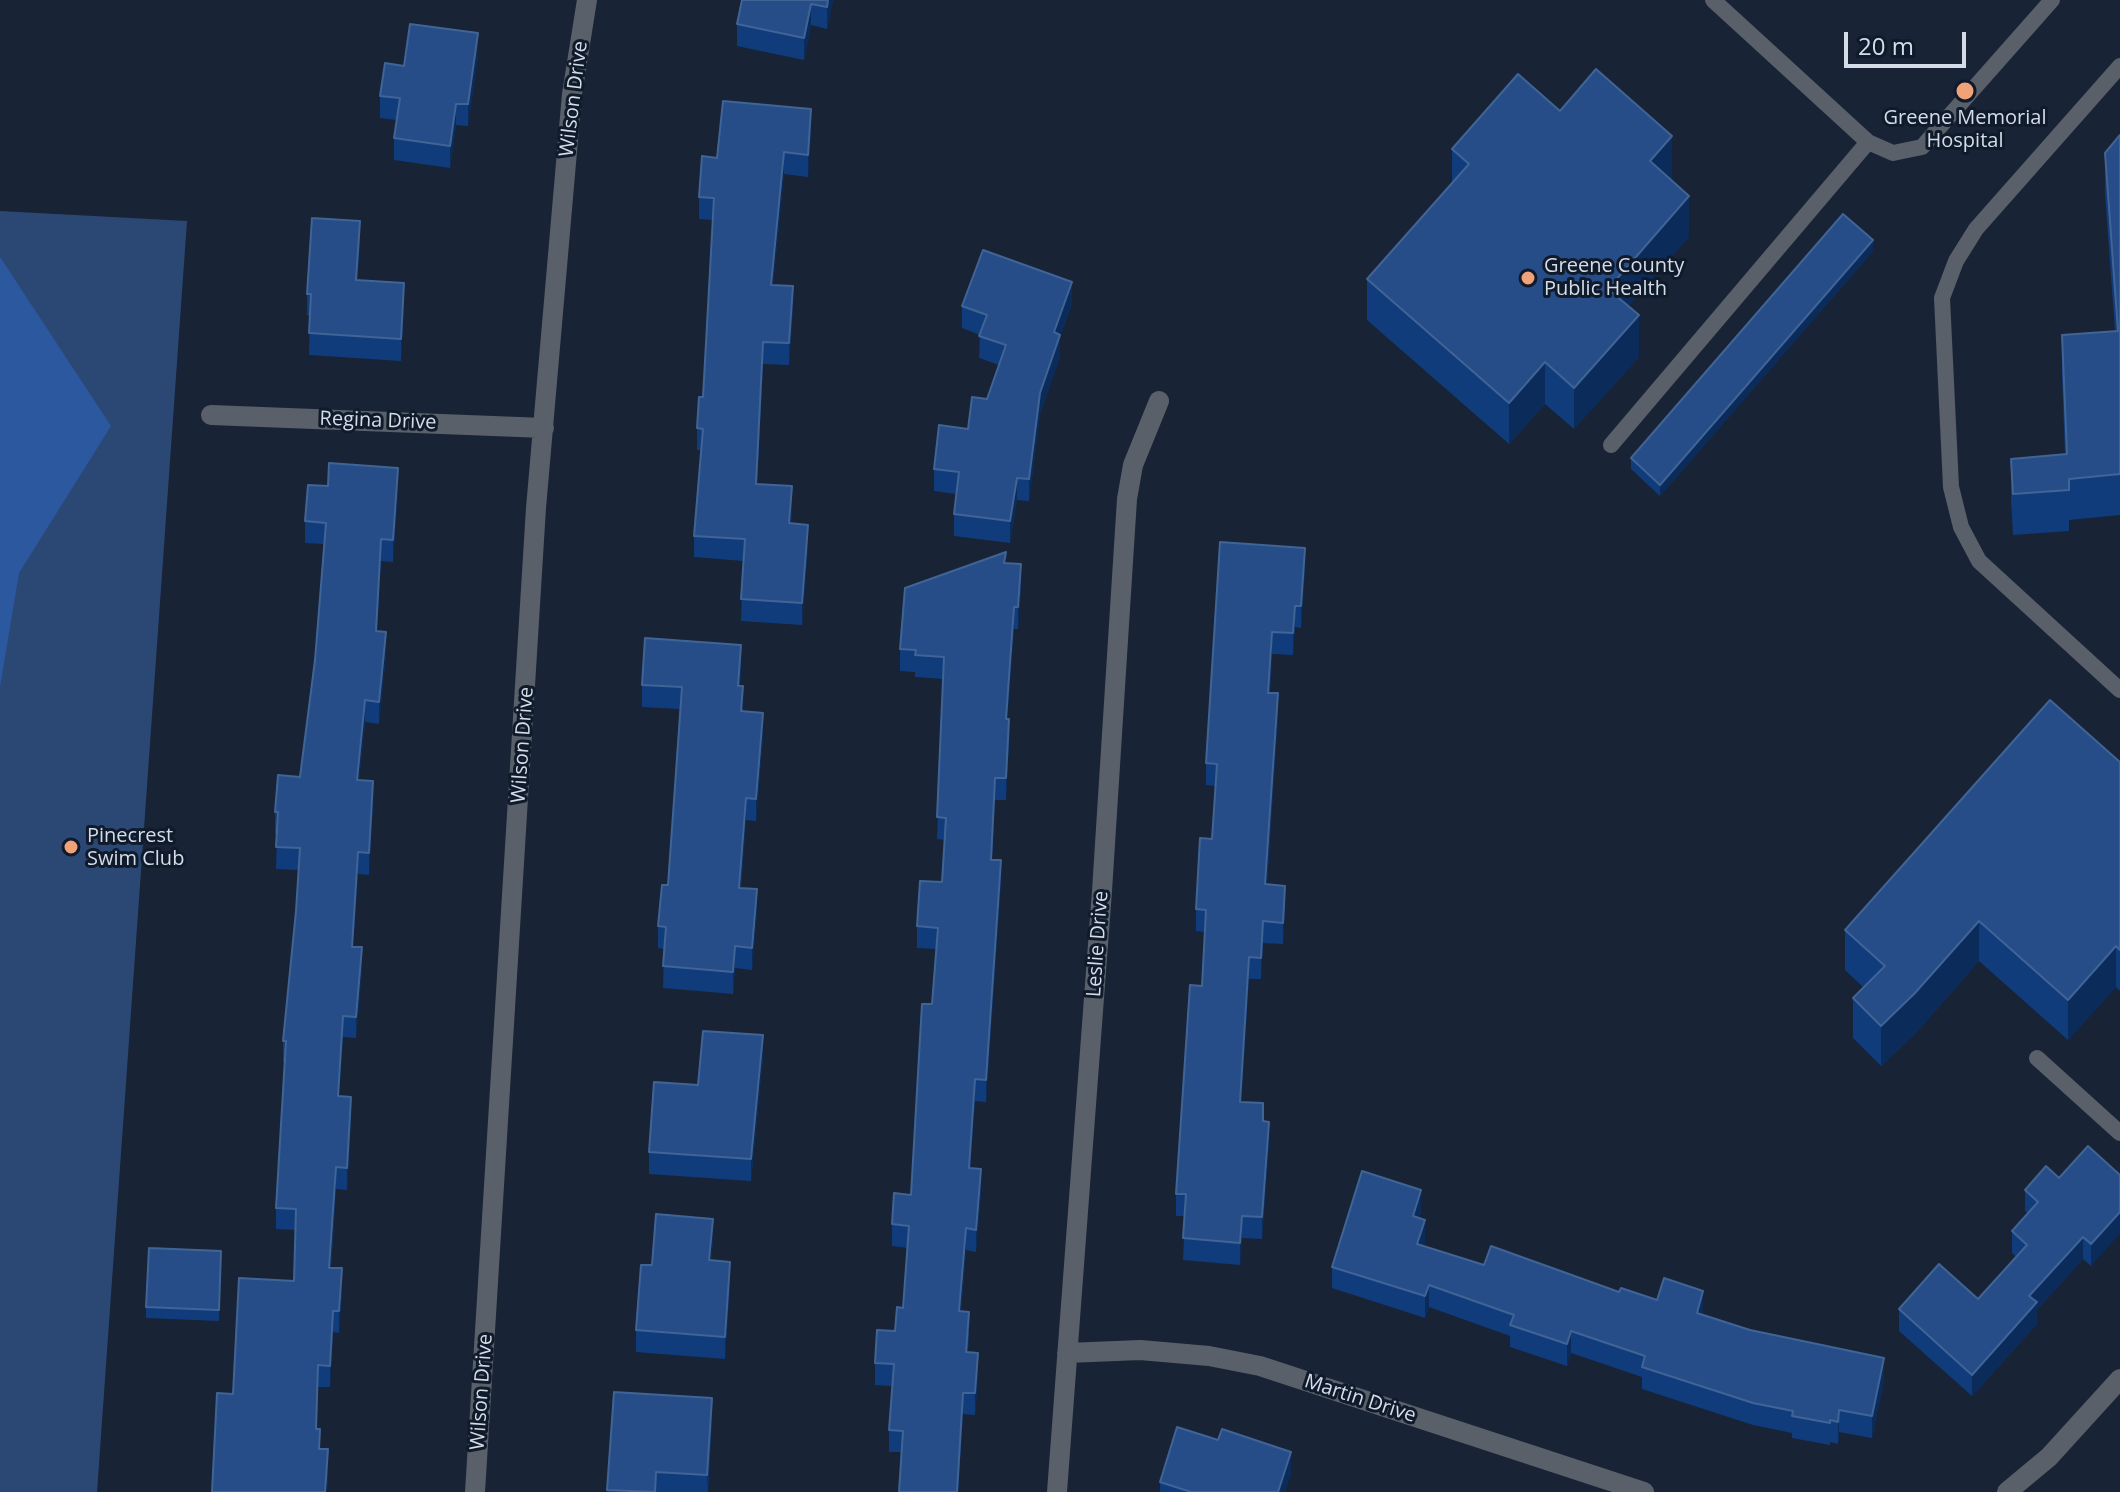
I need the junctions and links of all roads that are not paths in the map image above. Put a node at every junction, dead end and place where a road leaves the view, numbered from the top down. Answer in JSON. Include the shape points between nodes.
{"nodes":[{"id":1,"x":587,"y":0,"type":"edge"},
{"id":2,"x":1713,"y":0,"type":"edge"},
{"id":3,"x":2052,"y":0,"type":"edge"},
{"id":4,"x":2120,"y":66,"type":"edge"},
{"id":5,"x":1868,"y":142,"type":"junction"},
{"id":6,"x":1159,"y":401,"type":"dead end"},
{"id":7,"x":211,"y":415,"type":"dead end"},
{"id":8,"x":544,"y":428,"type":"junction"},
{"id":9,"x":1611,"y":445,"type":"dead end"},
{"id":10,"x":2120,"y":690,"type":"edge"},
{"id":11,"x":2037,"y":1058,"type":"dead end"},
{"id":12,"x":2117,"y":1124,"type":"edge"},
{"id":13,"x":1067,"y":1353,"type":"junction"},
{"id":14,"x":2120,"y":1379,"type":"edge"},
{"id":15,"x":475,"y":1492,"type":"edge"},
{"id":16,"x":1057,"y":1492,"type":"edge"},
{"id":17,"x":1644,"y":1492,"type":"edge"},
{"id":18,"x":2007,"y":1492,"type":"edge"}],
"edges":[{"from":1,"to":8,"type":"street","name":"Wilson Drive","via":[[572,94]]},
{"from":2,"to":5,"type":"lane"},
{"from":3,"to":5,"type":"lane","via":[[1922,147],[1893,153]]},
{"from":4,"to":10,"type":"lane","via":[[1976,229],[1942,298],[1951,487],[1961,527],[1979,561]]},
{"from":5,"to":9,"type":"lane"},
{"from":6,"to":13,"type":"street","name":"Leslie Drive","via":[[1133,465],[1127,499]]},
{"from":7,"to":8,"type":"street","name":"Regina Drive"},
{"from":8,"to":15,"type":"street","name":"Wilson Drive"},
{"from":11,"to":12,"type":"lane"},
{"from":13,"to":16,"type":"street","name":"Leslie Drive"},
{"from":13,"to":17,"type":"street","name":"Martin Drive","via":[[1140,1350],[1260,1366]]},
{"from":14,"to":18,"type":"street","via":[[2049,1457]]}]}
